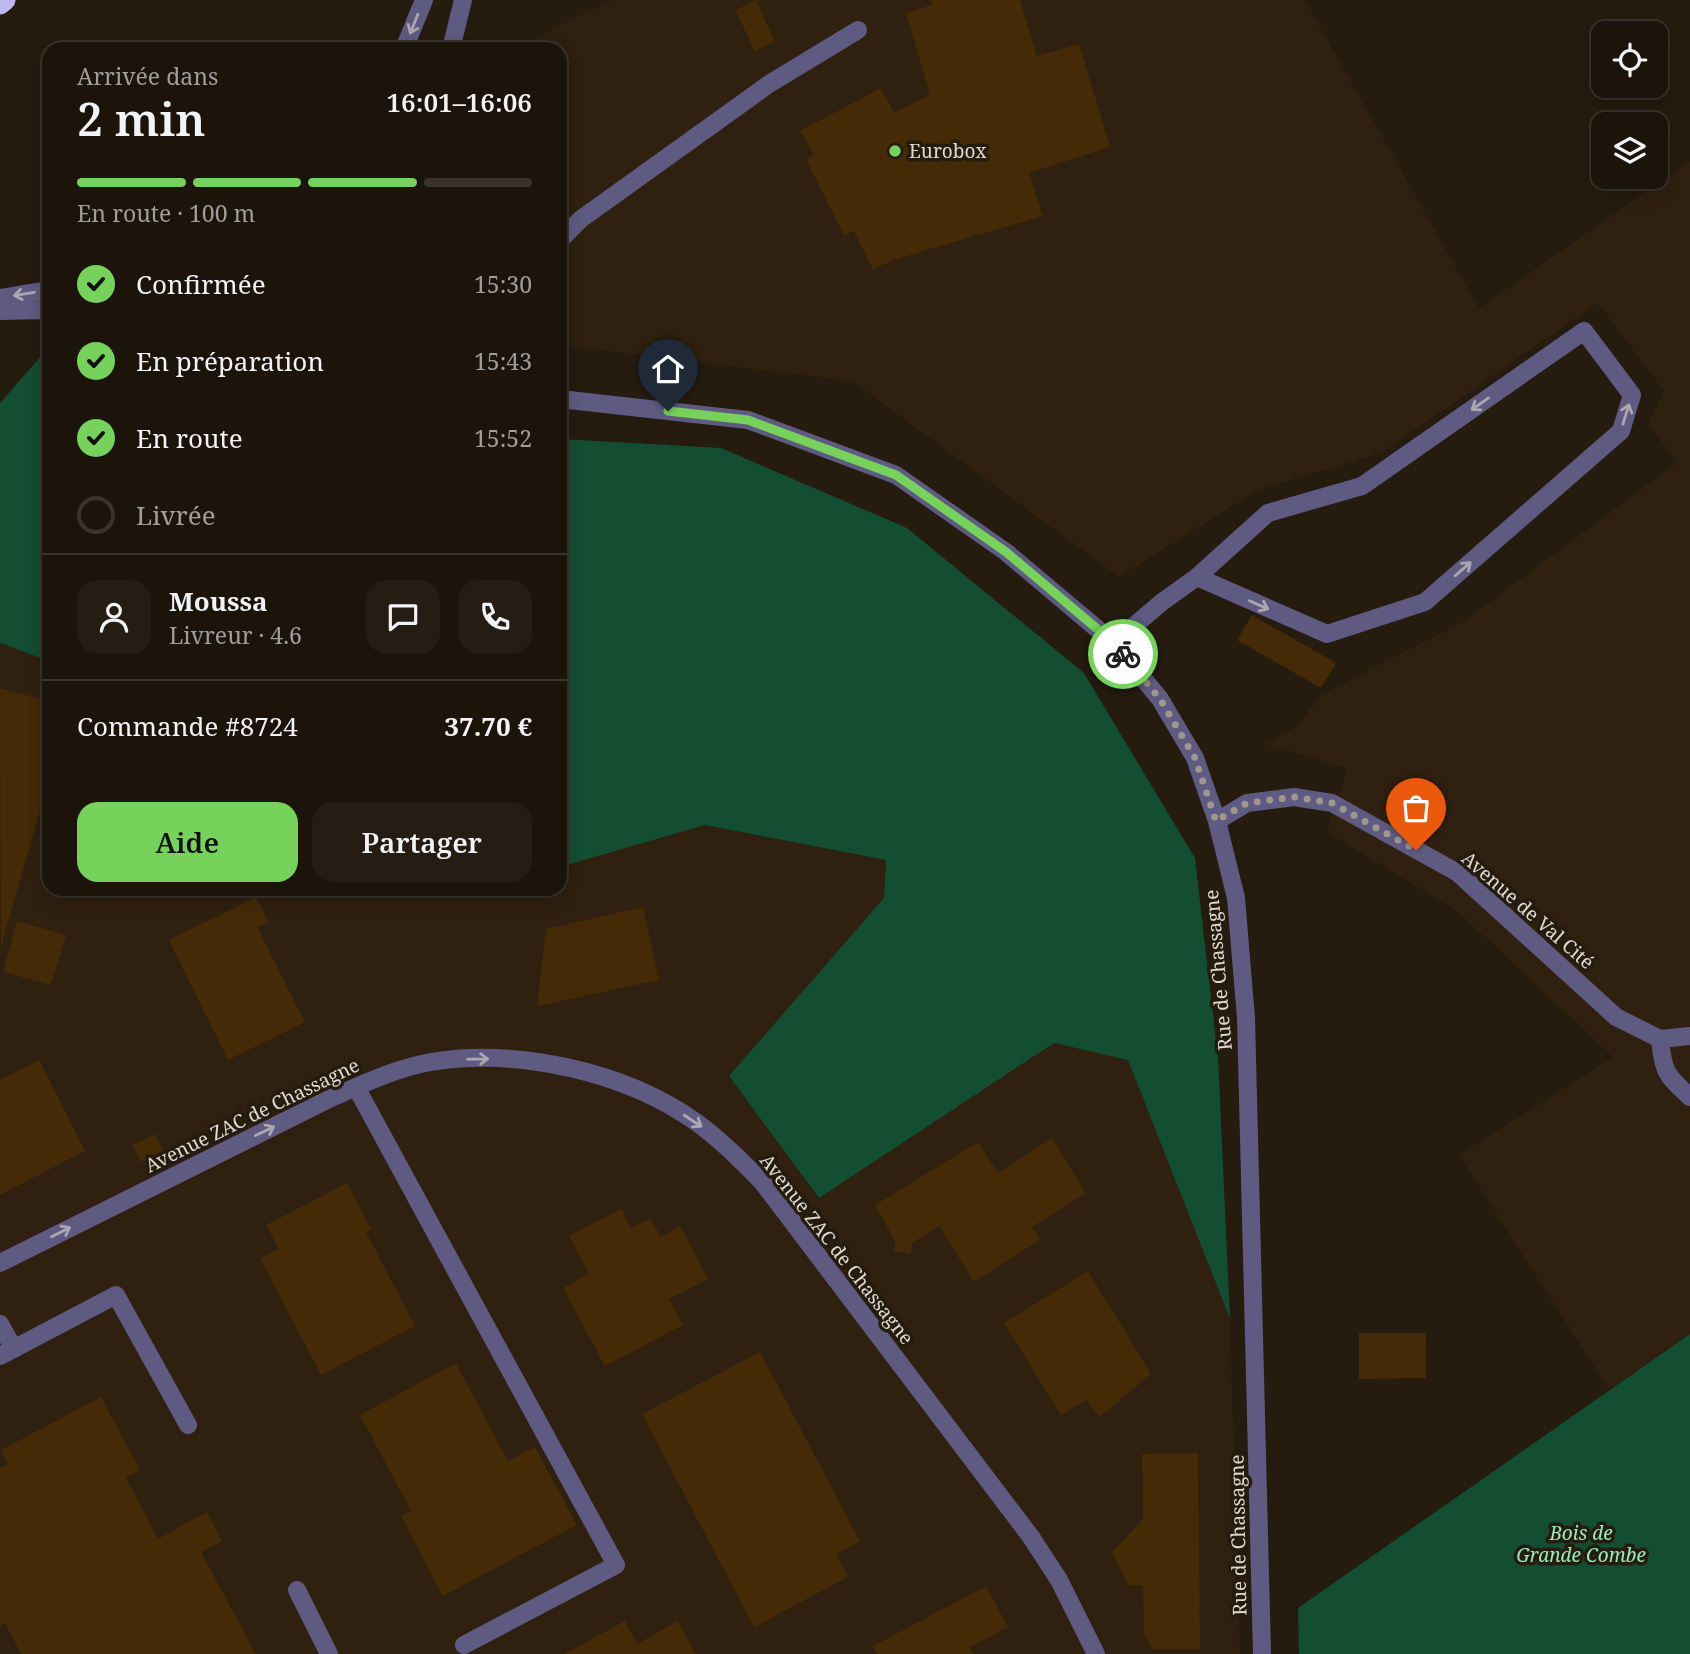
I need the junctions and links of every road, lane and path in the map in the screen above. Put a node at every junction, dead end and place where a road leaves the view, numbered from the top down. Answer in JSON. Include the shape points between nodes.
{"nodes":[{"id":1,"x":5,"y":0,"type":"edge"},
{"id":2,"x":424,"y":0,"type":"edge"},
{"id":3,"x":463,"y":0,"type":"edge"},
{"id":4,"x":0,"y":4,"type":"edge"},
{"id":5,"x":858,"y":30,"type":"dead end"},
{"id":6,"x":407,"y":42,"type":"edge"},
{"id":7,"x":454,"y":42,"type":"edge"},
{"id":8,"x":567,"y":233,"type":"edge"},
{"id":9,"x":42,"y":291,"type":"edge"},
{"id":10,"x":0,"y":298,"type":"edge"},
{"id":11,"x":42,"y":310,"type":"edge"},
{"id":12,"x":0,"y":311,"type":"edge"},
{"id":13,"x":567,"y":400,"type":"edge"},
{"id":14,"x":1197,"y":577,"type":"junction"},
{"id":15,"x":1114,"y":643,"type":"junction"},
{"id":16,"x":1216,"y":821,"type":"junction"},
{"id":17,"x":1690,"y":1037,"type":"edge"},
{"id":18,"x":1660,"y":1039,"type":"junction"},
{"id":19,"x":356,"y":1087,"type":"junction"},
{"id":20,"x":1690,"y":1097,"type":"edge"},
{"id":21,"x":0,"y":1263,"type":"edge"},
{"id":22,"x":0,"y":1324,"type":"edge"},
{"id":23,"x":7,"y":1353,"type":"edge"},
{"id":24,"x":188,"y":1425,"type":"dead end"},
{"id":25,"x":297,"y":1590,"type":"dead end"},
{"id":26,"x":464,"y":1644,"type":"dead end"},
{"id":27,"x":329,"y":1654,"type":"edge"},
{"id":28,"x":1096,"y":1654,"type":"edge"},
{"id":29,"x":1262,"y":1654,"type":"edge"}],
"edges":[{"from":1,"to":4,"type":"highway"},
{"from":2,"to":6,"type":"street","one_way":true},
{"from":3,"to":7,"type":"street"},
{"from":5,"to":8,"type":"street","via":[[769,84]]},
{"from":9,"to":10,"type":"street","one_way":true},
{"from":11,"to":12,"type":"street"},
{"from":13,"to":15,"type":"street","name":"Rue de Chassagne","via":[[748,420],[896,475],[1006,552]]},
{"from":14,"to":14,"type":"street","one_way":true,"via":[[1327,634],[1425,602],[1622,431],[1632,395],[1584,331],[1362,486],[1268,513]]},
{"from":14,"to":15,"type":"street"},
{"from":15,"to":16,"type":"street","name":"Rue de Chassagne","via":[[1160,699],[1195,758]]},
{"from":16,"to":18,"type":"street","name":"Avenue de Val Cité","via":[[1247,803],[1294,797],[1332,803],[1458,873],[1616,1017]]},
{"from":16,"to":29,"type":"street","name":"Rue de Chassagne","via":[[1236,898],[1246,1018]]},
{"from":17,"to":18,"type":"street"},
{"from":18,"to":20,"type":"street","via":[[1663,1067]]},
{"from":21,"to":19,"type":"street","name":"Avenue ZAC de Chassagne","one_way":true},
{"from":19,"to":26,"type":"street","via":[[616,1565]]},
{"from":19,"to":28,"type":"street","name":"Avenue ZAC de Chassagne","one_way":true,"via":[[429,1062],[479,1058],[538,1062],[598,1075],[642,1092],[694,1121],[763,1183],[1031,1536]]},
{"from":22,"to":23,"type":"street"},
{"from":23,"to":24,"type":"street","via":[[116,1295]]},
{"from":25,"to":27,"type":"street"}]}
